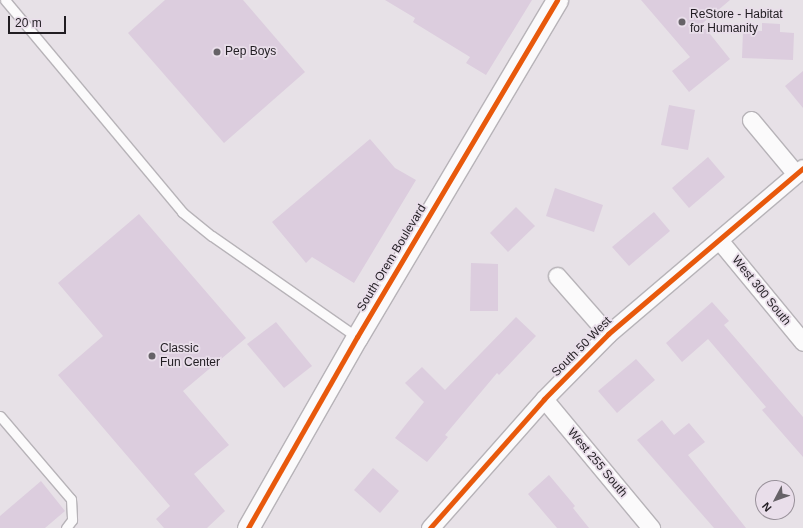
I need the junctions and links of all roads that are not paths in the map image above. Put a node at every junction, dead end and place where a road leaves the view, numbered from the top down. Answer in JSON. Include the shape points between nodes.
{"nodes":[{"id":1,"x":5,"y":0,"type":"edge"},
{"id":2,"x":557,"y":0,"type":"edge"},
{"id":3,"x":751,"y":120,"type":"dead end"},
{"id":4,"x":800,"y":171,"type":"edge"},
{"id":5,"x":719,"y":240,"type":"junction"},
{"id":6,"x":557,"y":276,"type":"dead end"},
{"id":7,"x":608,"y":334,"type":"junction"},
{"id":8,"x":357,"y":337,"type":"junction"},
{"id":9,"x":803,"y":342,"type":"edge"},
{"id":10,"x":544,"y":399,"type":"junction"},
{"id":11,"x":0,"y":416,"type":"edge"},
{"id":12,"x":66,"y":528,"type":"edge"},
{"id":13,"x":248,"y":528,"type":"edge"},
{"id":14,"x":430,"y":528,"type":"edge"},
{"id":15,"x":651,"y":528,"type":"edge"}],
"edges":[{"from":1,"to":8,"type":"lane","via":[[182,212],[212,236]]},
{"from":2,"to":8,"type":"street","name":"South Orem Boulevard"},
{"from":3,"to":4,"type":"street"},
{"from":4,"to":5,"type":"street","name":"South 50 West"},
{"from":5,"to":7,"type":"street","name":"South 50 West"},
{"from":5,"to":9,"type":"street","name":"West 300 South"},
{"from":6,"to":7,"type":"street"},
{"from":7,"to":10,"type":"street","name":"South 50 West"},
{"from":8,"to":13,"type":"street","name":"South Orem Boulevard"},
{"from":10,"to":14,"type":"street","name":"South 50 West"},
{"from":10,"to":15,"type":"street","name":"West 255 South"},
{"from":11,"to":12,"type":"lane","via":[[71,499],[72,520]]}]}
